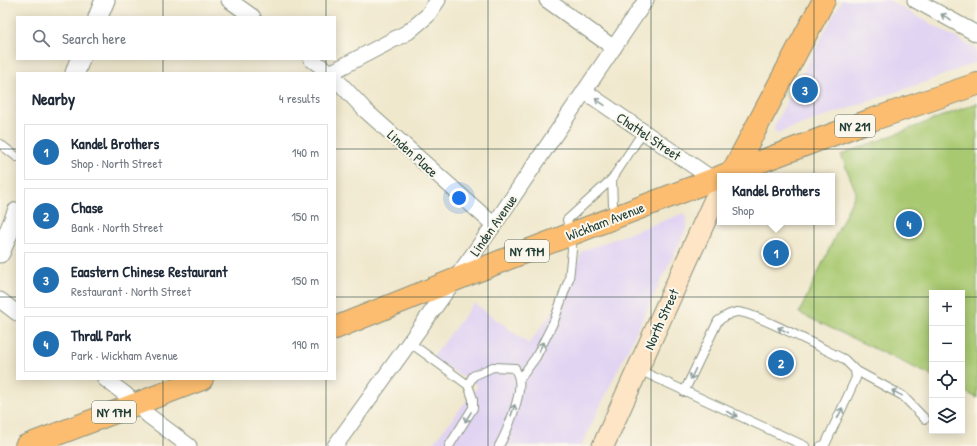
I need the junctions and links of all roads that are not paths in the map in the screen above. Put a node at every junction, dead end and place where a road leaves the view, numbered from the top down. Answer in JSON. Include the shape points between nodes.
{"nodes":[{"id":1,"x":105,"y":0,"type":"edge"},
{"id":2,"x":229,"y":0,"type":"edge"},
{"id":3,"x":438,"y":0,"type":"edge"},
{"id":4,"x":547,"y":0,"type":"edge"},
{"id":5,"x":646,"y":0,"type":"edge"},
{"id":6,"x":824,"y":0,"type":"edge"},
{"id":7,"x":915,"y":0,"type":"edge"},
{"id":8,"x":98,"y":16,"type":"edge"},
{"id":9,"x":252,"y":16,"type":"edge"},
{"id":10,"x":977,"y":34,"type":"edge"},
{"id":11,"x":614,"y":48,"type":"junction"},
{"id":12,"x":80,"y":60,"type":"edge"},
{"id":13,"x":312,"y":60,"type":"edge"},
{"id":14,"x":74,"y":72,"type":"edge"},
{"id":15,"x":329,"y":72,"type":"edge"},
{"id":16,"x":332,"y":72,"type":"edge"},
{"id":17,"x":336,"y":79,"type":"edge"},
{"id":18,"x":977,"y":84,"type":"edge"},
{"id":19,"x":584,"y":91,"type":"junction"},
{"id":20,"x":643,"y":132,"type":"junction"},
{"id":21,"x":0,"y":144,"type":"edge"},
{"id":22,"x":16,"y":156,"type":"edge"},
{"id":23,"x":726,"y":173,"type":"edge"},
{"id":24,"x":737,"y":173,"type":"edge"},
{"id":25,"x":717,"y":175,"type":"edge"},
{"id":26,"x":612,"y":179,"type":"junction"},
{"id":27,"x":717,"y":181,"type":"edge"},
{"id":28,"x":717,"y":194,"type":"edge"},
{"id":29,"x":16,"y":214,"type":"edge"},
{"id":30,"x":615,"y":217,"type":"junction"},
{"id":31,"x":494,"y":225,"type":"junction"},
{"id":32,"x":571,"y":234,"type":"junction"},
{"id":33,"x":0,"y":252,"type":"edge"},
{"id":34,"x":456,"y":279,"type":"junction"},
{"id":35,"x":0,"y":300,"type":"edge"},
{"id":36,"x":16,"y":312,"type":"edge"},
{"id":37,"x":336,"y":328,"type":"edge"},
{"id":38,"x":409,"y":342,"type":"junction"},
{"id":39,"x":639,"y":370,"type":"junction"},
{"id":40,"x":855,"y":370,"type":"junction"},
{"id":41,"x":106,"y":380,"type":"edge"},
{"id":42,"x":199,"y":380,"type":"edge"},
{"id":43,"x":520,"y":380,"type":"junction"},
{"id":44,"x":468,"y":385,"type":"junction"},
{"id":45,"x":684,"y":392,"type":"junction"},
{"id":46,"x":135,"y":404,"type":"junction"},
{"id":47,"x":926,"y":419,"type":"dead end"},
{"id":48,"x":26,"y":446,"type":"edge"},
{"id":49,"x":189,"y":446,"type":"edge"},
{"id":50,"x":335,"y":446,"type":"edge"},
{"id":51,"x":449,"y":446,"type":"edge"},
{"id":52,"x":500,"y":446,"type":"edge"},
{"id":53,"x":603,"y":446,"type":"edge"},
{"id":54,"x":805,"y":446,"type":"edge"},
{"id":55,"x":821,"y":446,"type":"edge"}],
"edges":[{"from":1,"to":8,"type":"street"},
{"from":2,"to":9,"type":"street"},
{"from":3,"to":16,"type":"street","via":[[427,16],[408,32]]},
{"from":4,"to":11,"type":"street"},
{"from":5,"to":11,"type":"street","name":"Linden Avenue"},
{"from":6,"to":23,"type":"main road","name":"North Street"},
{"from":10,"to":7,"type":"street","one_way":true},
{"from":11,"to":19,"type":"street","name":"Linden Avenue"},
{"from":12,"to":14,"type":"street"},
{"from":13,"to":15,"type":"street"},
{"from":17,"to":31,"type":"street","name":"Linden Place","via":[[366,111]]},
{"from":18,"to":24,"type":"main road","name":"Wickham Avenue","number":"NY 211","via":[[874,119]]},
{"from":20,"to":19,"type":"street","name":"Chattel Street","one_way":true},
{"from":19,"to":31,"type":"street","name":"Linden Avenue"},
{"from":20,"to":25,"type":"street","name":"Chattel Street"},
{"from":20,"to":26,"type":"lane"},
{"from":21,"to":22,"type":"lane"},
{"from":26,"to":30,"type":"lane"},
{"from":26,"to":32,"type":"lane","via":[[567,220]]},
{"from":27,"to":30,"type":"main road","name":"Wickham Avenue","number":"NY 17M"},
{"from":28,"to":39,"type":"main road","name":"North Street"},
{"from":29,"to":33,"type":"street"},
{"from":30,"to":32,"type":"main road","name":"Wickham Avenue","number":"NY 17M"},
{"from":31,"to":34,"type":"street","name":"Linden Avenue"},
{"from":32,"to":34,"type":"main road","name":"Wickham Avenue","number":"NY 17M"},
{"from":43,"to":32,"type":"lane","one_way":true,"via":[[536,357],[562,300],[569,279]]},
{"from":34,"to":37,"type":"main road","name":"Wickham Avenue","number":"NY 17M"},
{"from":34,"to":38,"type":"street","name":"Linden Avenue"},
{"from":35,"to":36,"type":"street"},
{"from":38,"to":44,"type":"lane"},
{"from":38,"to":50,"type":"street","name":"Linden Avenue"},
{"from":39,"to":45,"type":"lane"},
{"from":39,"to":53,"type":"main road","name":"North Street"},
{"from":40,"to":45,"type":"lane","one_way":true,"via":[[844,359],[759,318],[738,311],[727,314],[718,321]]},
{"from":47,"to":40,"type":"lane","one_way":true,"via":[[903,396]]},
{"from":55,"to":40,"type":"lane","one_way":true,"via":[[825,445],[856,378]]},
{"from":41,"to":46,"type":"street"},
{"from":42,"to":46,"type":"main road","number":"NY 17M"},
{"from":43,"to":44,"type":"lane","via":[[515,368],[493,367],[474,376]]},
{"from":52,"to":43,"type":"lane","one_way":true,"via":[[518,397]]},
{"from":44,"to":51,"type":"lane","one_way":true,"via":[[474,399],[473,408]]},
{"from":45,"to":54,"type":"lane","one_way":true},
{"from":46,"to":48,"type":"main road","number":"NY 17M"},
{"from":46,"to":49,"type":"street"}]}
